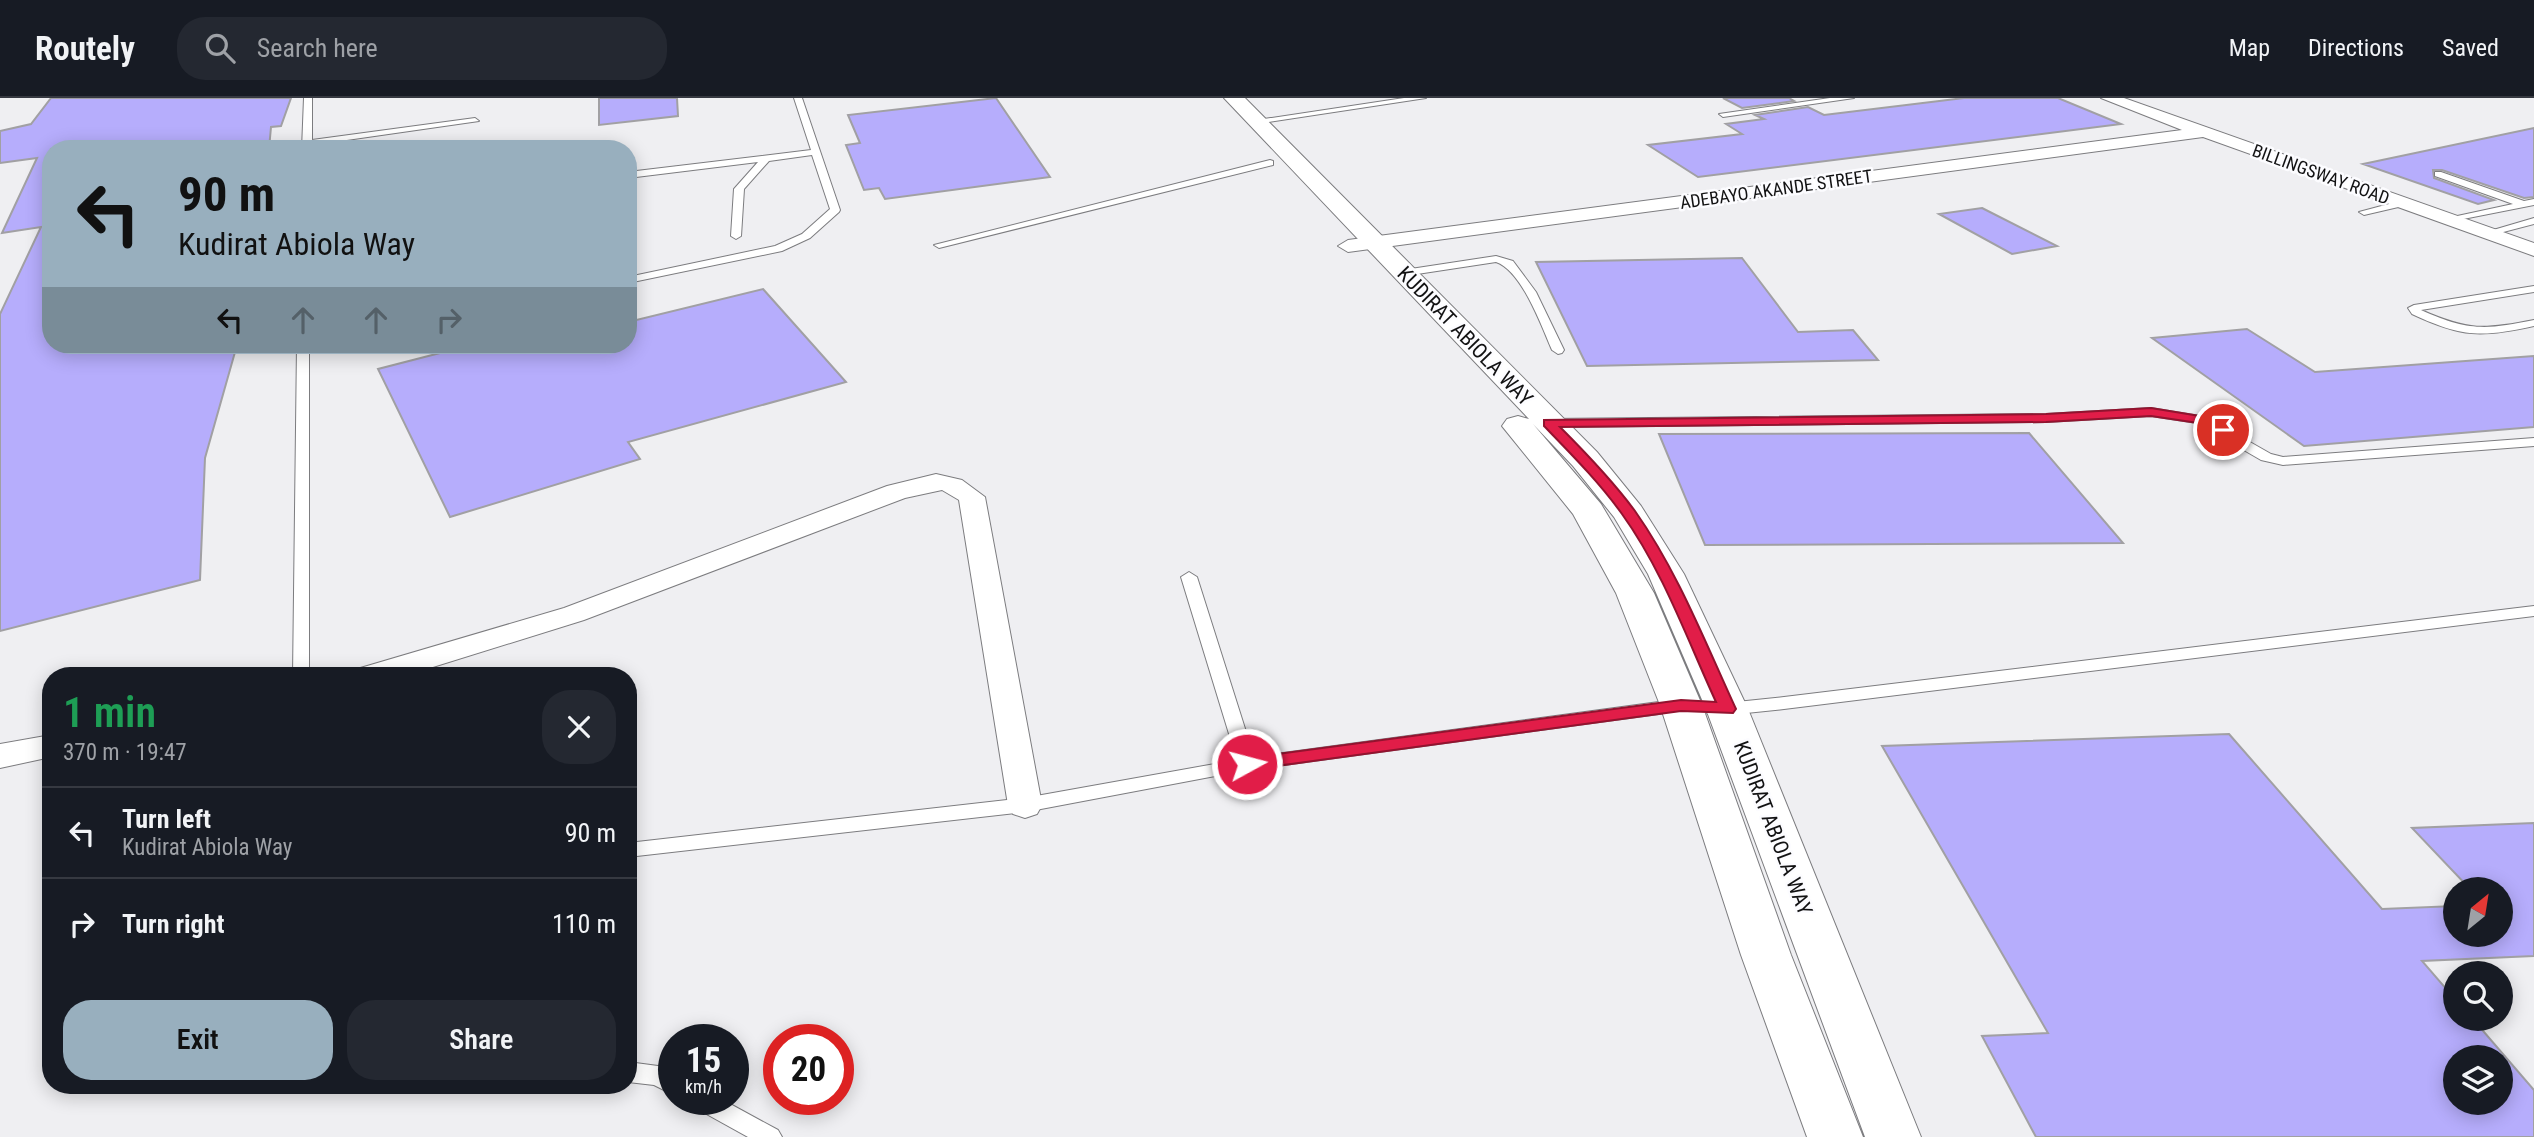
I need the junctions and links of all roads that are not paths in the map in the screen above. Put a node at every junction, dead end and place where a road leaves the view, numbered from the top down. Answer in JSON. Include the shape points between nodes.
{"nodes":[{"id":1,"x":308,"y":98,"type":"edge"},
{"id":2,"x":798,"y":98,"type":"edge"},
{"id":3,"x":1210,"y":98,"type":"edge"},
{"id":4,"x":1422,"y":98,"type":"edge"},
{"id":5,"x":1850,"y":98,"type":"edge"},
{"id":6,"x":2109,"y":98,"type":"edge"},
{"id":7,"x":1245,"y":110,"type":"edge"},
{"id":8,"x":1723,"y":114,"type":"dead end"},
{"id":9,"x":475,"y":121,"type":"dead end"},
{"id":10,"x":2204,"y":132,"type":"junction"},
{"id":11,"x":307,"y":140,"type":"edge"},
{"id":12,"x":347,"y":140,"type":"edge"},
{"id":13,"x":816,"y":152,"type":"junction"},
{"id":14,"x":766,"y":158,"type":"junction"},
{"id":15,"x":1270,"y":163,"type":"junction"},
{"id":16,"x":637,"y":174,"type":"edge"},
{"id":17,"x":2438,"y":174,"type":"dead end"},
{"id":18,"x":2404,"y":203,"type":"junction"},
{"id":19,"x":2529,"y":203,"type":"edge"},
{"id":20,"x":2364,"y":212,"type":"dead end"},
{"id":21,"x":2452,"y":220,"type":"junction"},
{"id":22,"x":2534,"y":221,"type":"edge"},
{"id":23,"x":2488,"y":233,"type":"junction"},
{"id":24,"x":736,"y":236,"type":"dead end"},
{"id":25,"x":939,"y":244,"type":"dead end"},
{"id":26,"x":1363,"y":244,"type":"junction"},
{"id":27,"x":2534,"y":250,"type":"edge"},
{"id":28,"x":1404,"y":273,"type":"junction"},
{"id":29,"x":637,"y":278,"type":"edge"},
{"id":30,"x":2534,"y":289,"type":"edge"},
{"id":31,"x":2534,"y":323,"type":"edge"},
{"id":32,"x":1558,"y":350,"type":"dead end"},
{"id":33,"x":303,"y":354,"type":"edge"},
{"id":34,"x":1548,"y":423,"type":"junction"},
{"id":35,"x":2534,"y":442,"type":"edge"},
{"id":36,"x":1189,"y":576,"type":"dead end"},
{"id":37,"x":2534,"y":611,"type":"edge"},
{"id":38,"x":301,"y":667,"type":"edge"},
{"id":39,"x":398,"y":667,"type":"edge"},
{"id":40,"x":1681,"y":705,"type":"junction"},
{"id":41,"x":1727,"y":709,"type":"junction"},
{"id":42,"x":42,"y":748,"type":"edge"},
{"id":43,"x":0,"y":756,"type":"edge"},
{"id":44,"x":1247,"y":764,"type":"junction"},
{"id":45,"x":1025,"y":805,"type":"junction"},
{"id":46,"x":637,"y":848,"type":"edge"},
{"id":47,"x":637,"y":1073,"type":"edge"},
{"id":48,"x":658,"y":1076,"type":"edge"},
{"id":49,"x":729,"y":1115,"type":"edge"},
{"id":50,"x":770,"y":1137,"type":"edge"},
{"id":51,"x":1835,"y":1137,"type":"edge"},
{"id":52,"x":1893,"y":1137,"type":"edge"}],
"edges":[{"from":1,"to":11,"type":"lane"},
{"from":2,"to":13,"type":"lane"},
{"from":3,"to":15,"type":"main road","name":"KUDIRAT ABIOLA WAY"},
{"from":4,"to":7,"type":"lane"},
{"from":5,"to":8,"type":"lane"},
{"from":6,"to":10,"type":"street","name":"BILLINGSWAY ROAD"},
{"from":7,"to":26,"type":"main road","name":"KUDIRAT ABIOLA WAY"},
{"from":9,"to":12,"type":"lane"},
{"from":10,"to":18,"type":"street","name":"BILLINGSWAY ROAD"},
{"from":10,"to":26,"type":"street","name":"ADEBAYO AKANDE STREET"},
{"from":13,"to":14,"type":"lane"},
{"from":13,"to":29,"type":"lane","via":[[835,210],[806,236],[747,258]]},
{"from":14,"to":16,"type":"lane"},
{"from":14,"to":24,"type":"lane","via":[[739,189]]},
{"from":15,"to":25,"type":"lane"},
{"from":15,"to":26,"type":"main road","name":"KUDIRAT ABIOLA WAY"},
{"from":17,"to":19,"type":"lane"},
{"from":18,"to":20,"type":"lane"},
{"from":18,"to":21,"type":"street","name":"BILLINGSWAY ROAD"},
{"from":19,"to":21,"type":"lane"},
{"from":21,"to":23,"type":"street","name":"BILLINGSWAY ROAD"},
{"from":22,"to":23,"type":"lane"},
{"from":23,"to":27,"type":"street","name":"BILLINGSWAY ROAD"},
{"from":26,"to":28,"type":"main road","name":"KUDIRAT ABIOLA WAY"},
{"from":26,"to":40,"type":"main road","name":"KUDIRAT ABIOLA WAY","via":[[1589,511],[1634,593]]},
{"from":28,"to":32,"type":"lane","via":[[1496,259],[1510,263],[1532,294]]},
{"from":28,"to":34,"type":"main road","name":"KUDIRAT ABIOLA WAY"},
{"from":30,"to":31,"type":"lane","via":[[2414,308],[2466,333]]},
{"from":33,"to":38,"type":"lane"},
{"from":34,"to":35,"type":"lane","via":[[2046,418],[2151,412],[2201,420],[2266,457],[2283,461]]},
{"from":34,"to":41,"type":"main road","name":"KUDIRAT ABIOLA WAY","via":[[1629,513],[1666,574]]},
{"from":36,"to":44,"type":"lane"},
{"from":37,"to":41,"type":"lane"},
{"from":39,"to":45,"type":"street","via":[[574,614],[895,492],[935,480],[956,484],[972,497]]},
{"from":40,"to":41,"type":"lane"},
{"from":40,"to":44,"type":"lane"},
{"from":40,"to":51,"type":"main road","name":"KUDIRAT ABIOLA WAY","via":[[1766,955]]},
{"from":41,"to":52,"type":"main road","name":"KUDIRAT ABIOLA WAY"},
{"from":42,"to":43,"type":"street"},
{"from":44,"to":45,"type":"lane"},
{"from":45,"to":46,"type":"lane"},
{"from":47,"to":48,"type":"lane"},
{"from":49,"to":50,"type":"lane"}]}
